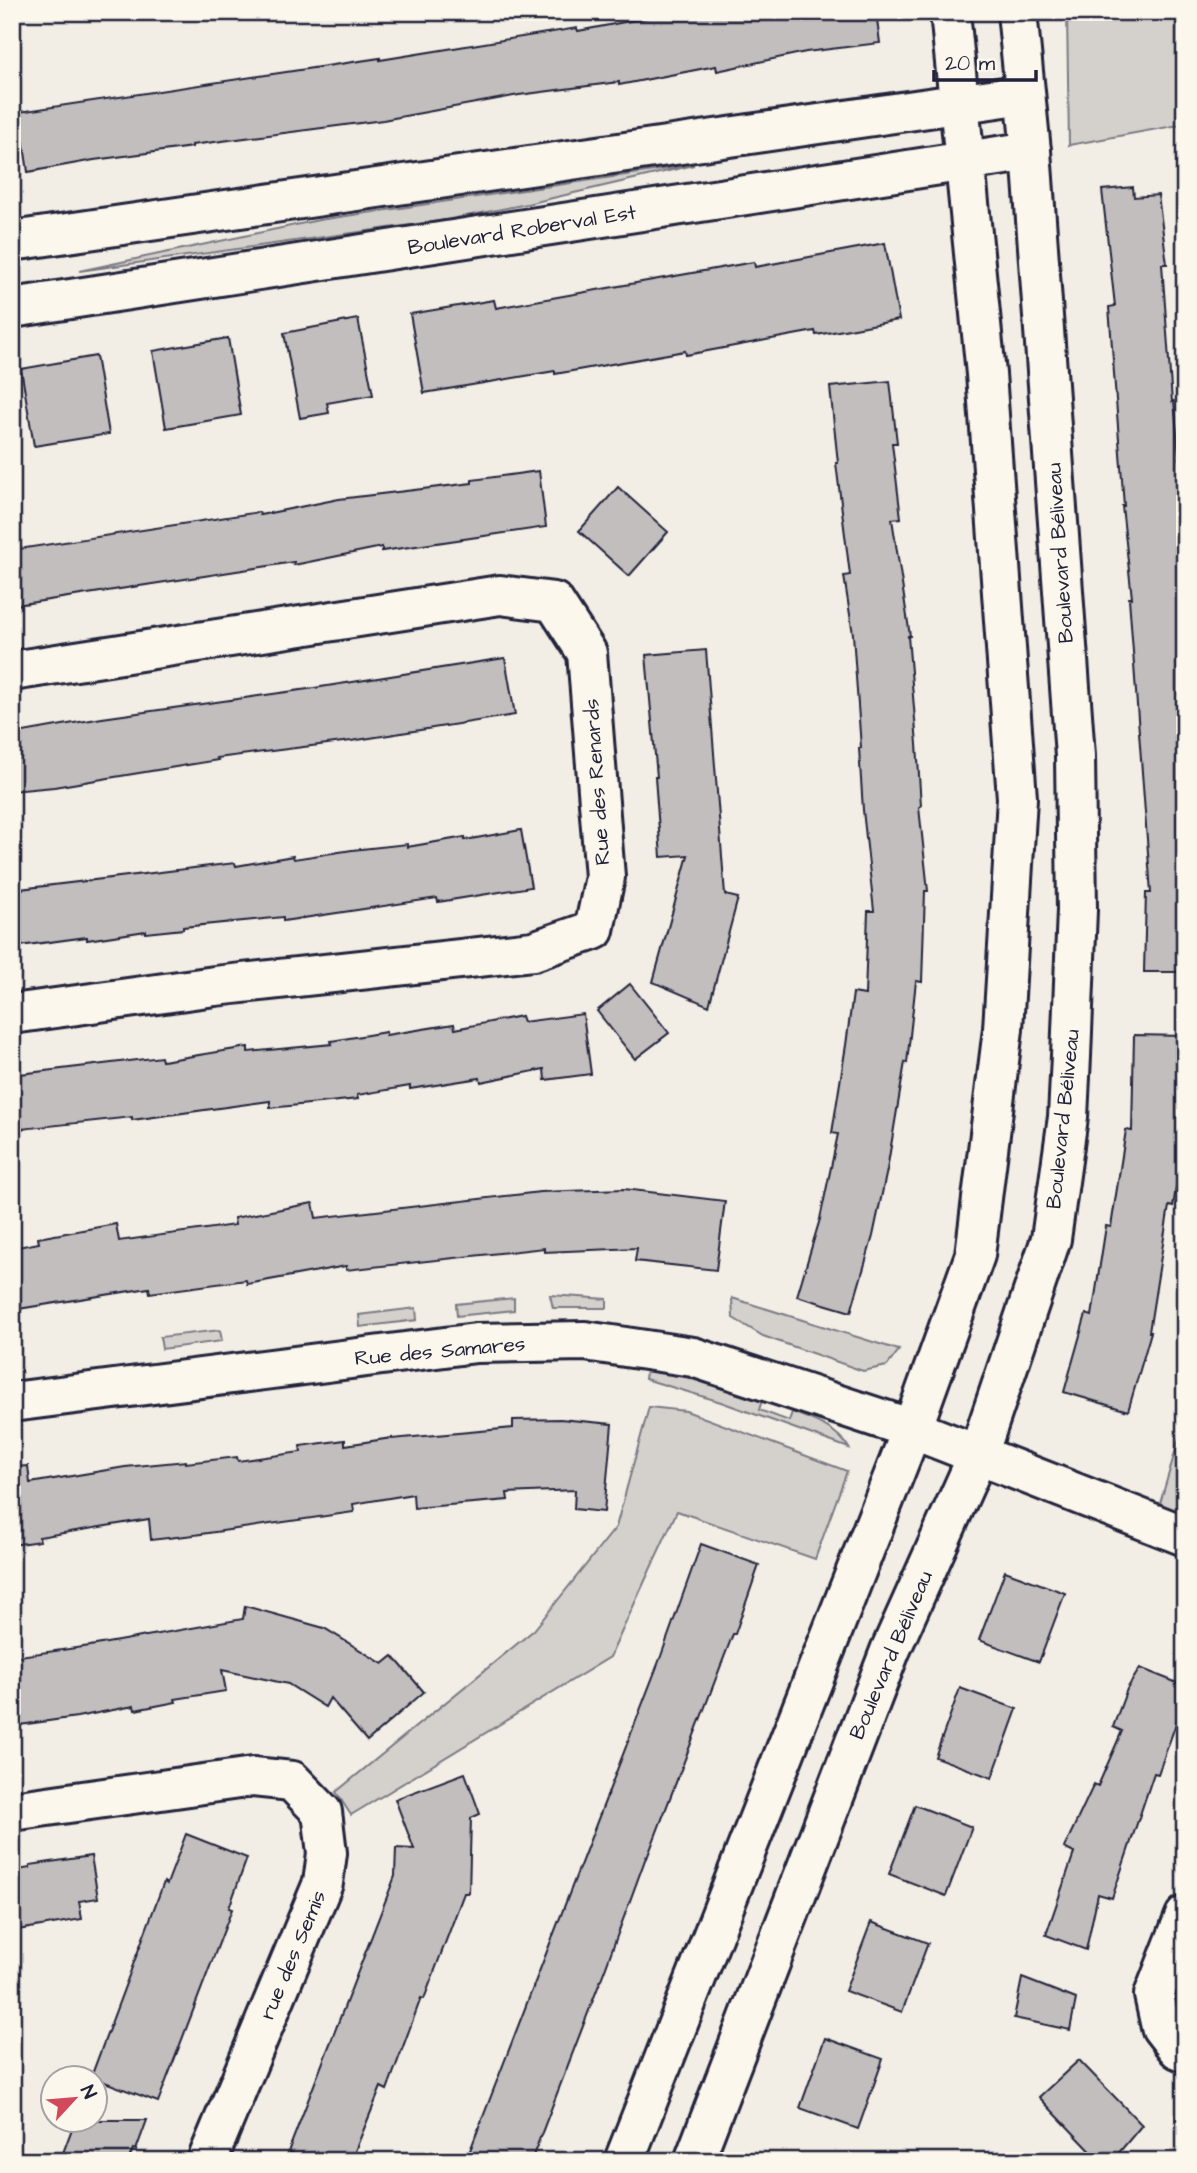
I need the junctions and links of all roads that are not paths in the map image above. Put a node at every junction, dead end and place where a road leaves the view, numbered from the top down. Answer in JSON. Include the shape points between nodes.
{"nodes":[{"id":1,"x":950,"y":12,"type":"edge"},
{"id":2,"x":1017,"y":12,"type":"edge"},
{"id":3,"x":1025,"y":94,"type":"junction"},
{"id":4,"x":959,"y":102,"type":"junction"},
{"id":5,"x":1031,"y":152,"type":"junction"},
{"id":6,"x":964,"y":163,"type":"junction"},
{"id":7,"x":12,"y":241,"type":"edge"},
{"id":8,"x":12,"y":308,"type":"edge"},
{"id":9,"x":12,"y":671,"type":"edge"},
{"id":10,"x":12,"y":1014,"type":"edge"},
{"id":11,"x":12,"y":1402,"type":"edge"},
{"id":12,"x":912,"y":1429,"type":"junction"},
{"id":13,"x":978,"y":1455,"type":"junction"},
{"id":14,"x":1185,"y":1536,"type":"edge"},
{"id":15,"x":12,"y":1811,"type":"edge"},
{"id":16,"x":1185,"y":1916,"type":"edge"},
{"id":17,"x":1185,"y":2052,"type":"edge"},
{"id":18,"x":207,"y":2161,"type":"edge"},
{"id":19,"x":624,"y":2161,"type":"edge"},
{"id":20,"x":694,"y":2161,"type":"edge"}],
"edges":[{"from":1,"to":4,"type":"street"},
{"from":2,"to":3,"type":"street","name":"Boulevard Béliveau"},
{"from":3,"to":4,"type":"street"},
{"from":3,"to":5,"type":"street","name":"Boulevard Béliveau"},
{"from":4,"to":6,"type":"street"},
{"from":4,"to":7,"type":"street"},
{"from":5,"to":6,"type":"street","name":"Boulevard Roberval Est"},
{"from":5,"to":13,"type":"street","name":"Boulevard Béliveau","via":[[1075,756],[1074,986],[1068,1117],[1051,1239]]},
{"from":6,"to":8,"type":"street","name":"Boulevard Roberval Est"},
{"from":6,"to":12,"type":"street","via":[[986,374],[1017,799],[1003,1029],[975,1255]]},
{"from":9,"to":10,"type":"street","name":"Rue des Renards","via":[[500,595],[554,602],[587,653],[605,877],[594,930],[533,951]]},
{"from":11,"to":12,"type":"street","name":"Rue des Samares","via":[[476,1343],[585,1341],[693,1357]]},
{"from":12,"to":13,"type":"street","name":"Rue des Samares"},
{"from":12,"to":19,"type":"street"},
{"from":13,"to":14,"type":"street","name":"Rue des Samares"},
{"from":13,"to":20,"type":"street","name":"Boulevard Béliveau","via":[[890,1651]]},
{"from":15,"to":18,"type":"street","name":"rue des Semis","via":[[253,1777],[292,1781],[322,1812],[327,1853],[323,1884]]},
{"from":16,"to":17,"type":"street","via":[[1154,1995],[1161,2028]]}]}
